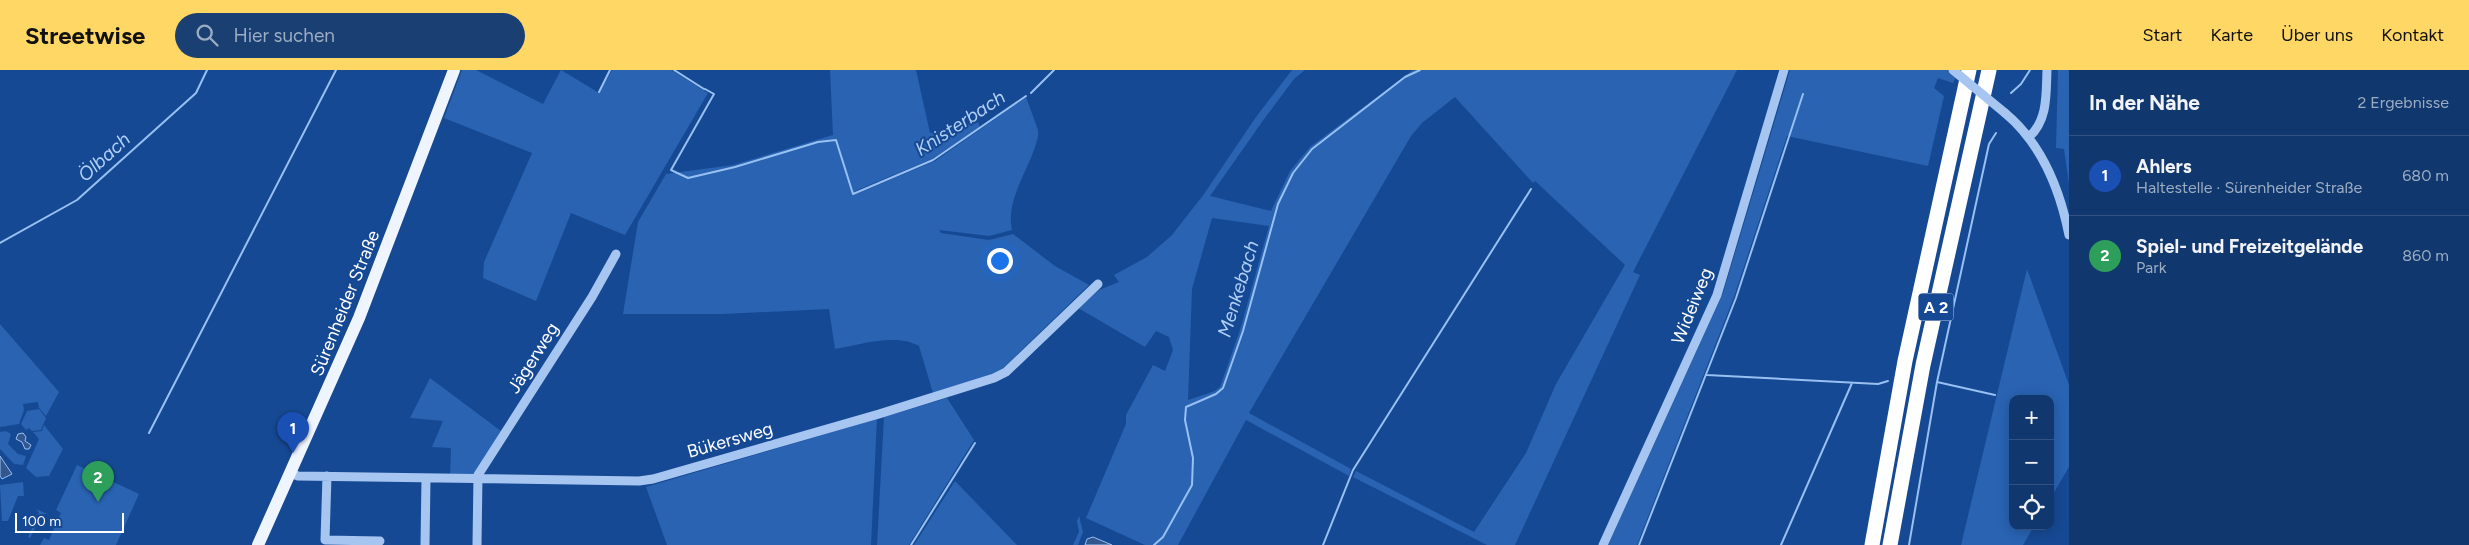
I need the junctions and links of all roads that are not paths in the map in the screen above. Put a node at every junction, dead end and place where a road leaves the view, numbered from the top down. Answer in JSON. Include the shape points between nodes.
{"nodes":[{"id":1,"x":454,"y":70,"type":"edge"},
{"id":2,"x":1784,"y":70,"type":"edge"},
{"id":3,"x":1953,"y":70,"type":"edge"},
{"id":4,"x":1969,"y":70,"type":"edge"},
{"id":5,"x":1989,"y":70,"type":"edge"},
{"id":6,"x":2047,"y":70,"type":"edge"},
{"id":7,"x":2029,"y":137,"type":"junction"},
{"id":8,"x":2069,"y":235,"type":"edge"},
{"id":9,"x":616,"y":254,"type":"dead end"},
{"id":10,"x":1098,"y":284,"type":"dead end"},
{"id":11,"x":290,"y":473,"type":"junction"},
{"id":12,"x":327,"y":476,"type":"junction"},
{"id":13,"x":426,"y":479,"type":"junction"},
{"id":14,"x":478,"y":480,"type":"junction"},
{"id":15,"x":380,"y":541,"type":"dead end"},
{"id":16,"x":258,"y":545,"type":"edge"},
{"id":17,"x":425,"y":545,"type":"edge"},
{"id":18,"x":477,"y":545,"type":"edge"},
{"id":19,"x":1603,"y":545,"type":"edge"},
{"id":20,"x":1872,"y":545,"type":"edge"},
{"id":21,"x":1890,"y":545,"type":"edge"}],
"edges":[{"from":1,"to":11,"type":"main road","name":"Sürenheider Straße","via":[[360,318]]},
{"from":2,"to":19,"type":"street","name":"Wideiweg","via":[[1717,295]]},
{"from":3,"to":7,"type":"street","bridge":true},
{"from":4,"to":20,"type":"highway","number":"A 2","via":[[1905,361]]},
{"from":5,"to":21,"type":"highway","number":"A 2","via":[[1923,365]]},
{"from":6,"to":7,"type":"street","via":[[2046,107],[2037,130]]},
{"from":7,"to":8,"type":"street","via":[[2051,176]]},
{"from":9,"to":14,"type":"street","name":"Jägerweg","via":[[478,475]]},
{"from":10,"to":14,"type":"street","name":"Bükersweg","via":[[1006,372],[984,383],[653,479]]},
{"from":11,"to":12,"type":"street","name":"Bükersweg"},
{"from":11,"to":16,"type":"main road","name":"Sürenheider Straße"},
{"from":12,"to":13,"type":"street","name":"Bükersweg"},
{"from":12,"to":15,"type":"street","via":[[325,540]]},
{"from":13,"to":14,"type":"street","name":"Bükersweg"},
{"from":13,"to":17,"type":"street"},
{"from":14,"to":18,"type":"street"}]}
